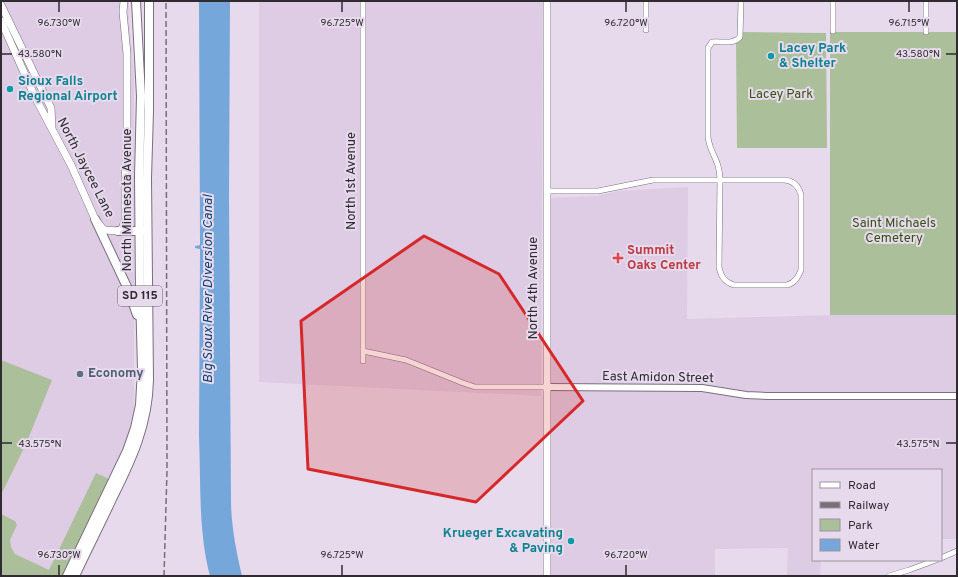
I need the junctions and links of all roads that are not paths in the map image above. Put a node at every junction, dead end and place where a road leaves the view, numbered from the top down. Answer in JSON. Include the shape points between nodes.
{"nodes":[{"id":1,"x":124,"y":1,"type":"edge"},
{"id":2,"x":136,"y":1,"type":"edge"},
{"id":3,"x":148,"y":1,"type":"edge"},
{"id":4,"x":363,"y":1,"type":"edge"},
{"id":5,"x":547,"y":1,"type":"edge"},
{"id":6,"x":646,"y":1,"type":"edge"},
{"id":7,"x":741,"y":1,"type":"edge"},
{"id":8,"x":833,"y":1,"type":"edge"},
{"id":9,"x":926,"y":1,"type":"edge"},
{"id":10,"x":1,"y":5,"type":"edge"},
{"id":11,"x":1,"y":21,"type":"edge"},
{"id":12,"x":646,"y":30,"type":"dead end"},
{"id":13,"x":833,"y":31,"type":"dead end"},
{"id":14,"x":926,"y":32,"type":"dead end"},
{"id":15,"x":53,"y":130,"type":"junction"},
{"id":16,"x":720,"y":180,"type":"junction"},
{"id":17,"x":546,"y":191,"type":"junction"},
{"id":18,"x":95,"y":219,"type":"junction"},
{"id":19,"x":118,"y":231,"type":"junction"},
{"id":20,"x":143,"y":232,"type":"junction"},
{"id":21,"x":142,"y":343,"type":"junction"},
{"id":22,"x":363,"y":351,"type":"junction"},
{"id":23,"x":363,"y":361,"type":"dead end"},
{"id":24,"x":546,"y":387,"type":"junction"},
{"id":25,"x":957,"y":396,"type":"edge"},
{"id":26,"x":957,"y":551,"type":"edge"},
{"id":27,"x":942,"y":558,"type":"edge"},
{"id":28,"x":933,"y":561,"type":"edge"},
{"id":29,"x":67,"y":576,"type":"edge"},
{"id":30,"x":75,"y":576,"type":"edge"},
{"id":31,"x":547,"y":576,"type":"edge"},
{"id":32,"x":889,"y":576,"type":"edge"}],
"edges":[{"from":1,"to":19,"type":"main road","name":"North Jaycee Lane","via":[[127,146],[125,221],[122,229]]},
{"from":2,"to":20,"type":"main road","name":"North Minnesota Avenue","number":"SD 115","via":[[141,96]]},
{"from":3,"to":20,"type":"main road","name":"North Minnesota Avenue","number":"SD 115","via":[[149,112]]},
{"from":4,"to":22,"type":"street","name":"North 1st Avenue"},
{"from":5,"to":17,"type":"main road","name":"North 4th Avenue"},
{"from":6,"to":12,"type":"street"},
{"from":7,"to":16,"type":"street","via":[[740,38],[732,42],[712,42],[708,46],[708,137],[719,165]]},
{"from":8,"to":13,"type":"street"},
{"from":9,"to":14,"type":"street"},
{"from":10,"to":15,"type":"main road","via":[[51,108]]},
{"from":11,"to":15,"type":"main road","name":"North Jaycee Lane","via":[[35,97]]},
{"from":15,"to":18,"type":"main road","name":"North Jaycee Lane"},
{"from":16,"to":16,"type":"street","via":[[720,272],[724,280],[734,285],[790,284],[801,270],[800,189],[794,183],[785,180]]},
{"from":16,"to":17,"type":"street","via":[[652,180],[598,191]]},
{"from":17,"to":24,"type":"main road","name":"North 4th Avenue"},
{"from":18,"to":19,"type":"main road","name":"North Jaycee Lane","via":[[105,230]]},
{"from":18,"to":21,"type":"main road","via":[[132,297]]},
{"from":19,"to":20,"type":"main road"},
{"from":20,"to":21,"type":"main road","name":"North Minnesota Avenue","number":"SD 115","via":[[140,293]]},
{"from":20,"to":30,"type":"main road","name":"North Minnesota Avenue","number":"SD 115","via":[[148,402],[138,442],[129,464]]},
{"from":21,"to":29,"type":"main road","name":"North Minnesota Avenue","number":"SD 115","via":[[140,405],[132,438]]},
{"from":22,"to":23,"type":"street","name":"North 1st Avenue"},
{"from":22,"to":24,"type":"street","name":"East Amidon Street","via":[[406,360],[475,387]]},
{"from":24,"to":25,"type":"street","name":"East Amidon Street","via":[[702,388],[767,396]]},
{"from":24,"to":31,"type":"main road","name":"North 4th Avenue"},
{"from":26,"to":27,"type":"street"},
{"from":28,"to":32,"type":"street"}]}
